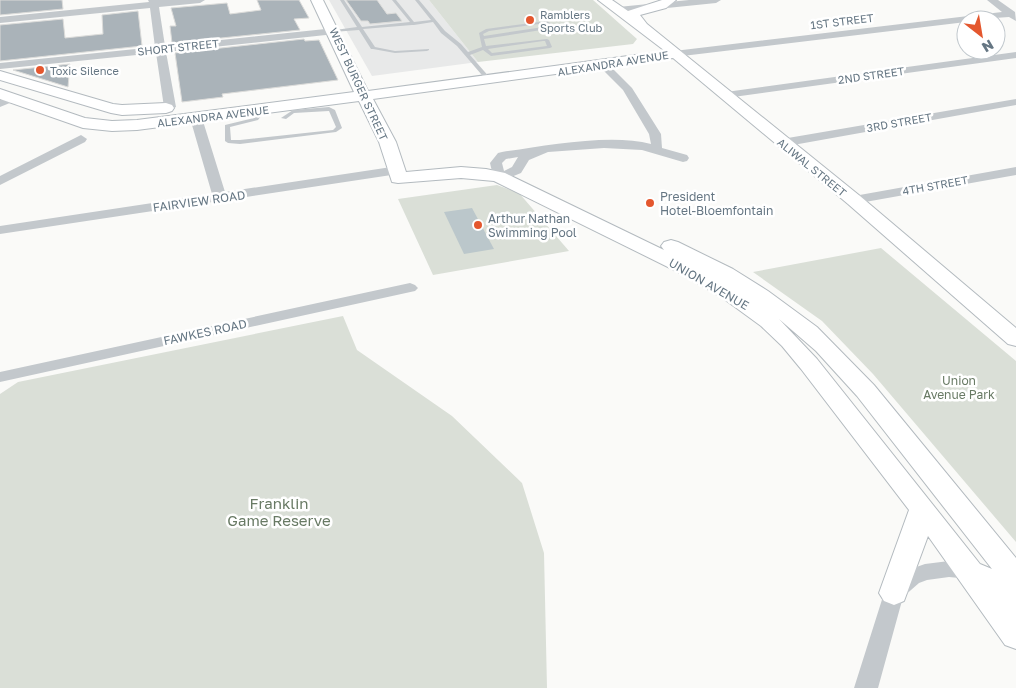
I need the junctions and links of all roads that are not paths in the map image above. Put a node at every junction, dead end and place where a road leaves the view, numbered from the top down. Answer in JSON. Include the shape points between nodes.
{"nodes":[{"id":1,"x":200,"y":0,"type":"edge"},
{"id":2,"x":318,"y":0,"type":"edge"},
{"id":3,"x":342,"y":0,"type":"edge"},
{"id":4,"x":394,"y":0,"type":"edge"},
{"id":5,"x":417,"y":0,"type":"edge"},
{"id":6,"x":604,"y":0,"type":"edge"},
{"id":7,"x":670,"y":0,"type":"edge"},
{"id":8,"x":716,"y":0,"type":"edge"},
{"id":9,"x":992,"y":0,"type":"edge"},
{"id":10,"x":154,"y":2,"type":"edge"},
{"id":11,"x":684,"y":2,"type":"edge"},
{"id":12,"x":658,"y":6,"type":"junction"},
{"id":13,"x":618,"y":10,"type":"junction"},
{"id":14,"x":1014,"y":16,"type":"edge"},
{"id":15,"x":0,"y":20,"type":"edge"},
{"id":16,"x":434,"y":21,"type":"junction"},
{"id":17,"x":414,"y":24,"type":"junction"},
{"id":18,"x":361,"y":30,"type":"junction"},
{"id":19,"x":335,"y":31,"type":"junction"},
{"id":20,"x":649,"y":32,"type":"junction"},
{"id":21,"x":482,"y":38,"type":"junction"},
{"id":22,"x":484,"y":48,"type":"junction"},
{"id":23,"x":162,"y":49,"type":"junction"},
{"id":24,"x":426,"y":50,"type":"dead end"},
{"id":25,"x":467,"y":54,"type":"junction"},
{"id":26,"x":674,"y":54,"type":"junction"},
{"id":27,"x":1016,"y":55,"type":"edge"},
{"id":28,"x":554,"y":60,"type":"junction"},
{"id":29,"x":603,"y":65,"type":"junction"},
{"id":30,"x":1,"y":72,"type":"edge"},
{"id":31,"x":484,"y":74,"type":"junction"},
{"id":32,"x":360,"y":89,"type":"junction"},
{"id":33,"x":726,"y":95,"type":"junction"},
{"id":34,"x":4,"y":98,"type":"edge"},
{"id":35,"x":1016,"y":102,"type":"edge"},
{"id":36,"x":170,"y":107,"type":"junction"},
{"id":37,"x":122,"y":110,"type":"junction"},
{"id":38,"x":257,"y":110,"type":"junction"},
{"id":39,"x":196,"y":118,"type":"junction"},
{"id":40,"x":284,"y":118,"type":"dead end"},
{"id":41,"x":107,"y":126,"type":"junction"},
{"id":42,"x":382,"y":131,"type":"junction"},
{"id":43,"x":81,"y":139,"type":"dead end"},
{"id":44,"x":782,"y":142,"type":"junction"},
{"id":45,"x":656,"y":148,"type":"junction"},
{"id":46,"x":546,"y":149,"type":"junction"},
{"id":47,"x":683,"y":158,"type":"dead end"},
{"id":48,"x":446,"y":164,"type":"junction"},
{"id":49,"x":504,"y":170,"type":"junction"},
{"id":50,"x":1016,"y":170,"type":"edge"},
{"id":51,"x":398,"y":174,"type":"junction"},
{"id":52,"x":0,"y":181,"type":"edge"},
{"id":53,"x":324,"y":182,"type":"joint"},
{"id":54,"x":220,"y":198,"type":"junction"},
{"id":55,"x":854,"y":200,"type":"junction"},
{"id":56,"x":0,"y":230,"type":"edge"},
{"id":57,"x":663,"y":250,"type":"junction"},
{"id":58,"x":410,"y":288,"type":"dead end"},
{"id":59,"x":1014,"y":335,"type":"edge"},
{"id":60,"x":0,"y":377,"type":"edge"},
{"id":61,"x":864,"y":386,"type":"junction"},
{"id":62,"x":923,"y":509,"type":"junction"},
{"id":63,"x":970,"y":571,"type":"junction"},
{"id":64,"x":1016,"y":579,"type":"edge"},
{"id":65,"x":894,"y":593,"type":"junction"},
{"id":66,"x":1016,"y":600,"type":"edge"},
{"id":67,"x":1016,"y":636,"type":"edge"},
{"id":68,"x":866,"y":688,"type":"edge"}],
"edges":[{"from":1,"to":10,"type":"street"},
{"from":2,"to":19,"type":"main road","name":"WEST BURGER STREET"},
{"from":3,"to":18,"type":"lane"},
{"from":4,"to":17,"type":"lane"},
{"from":5,"to":16,"type":"lane"},
{"from":6,"to":13,"type":"main road","name":"ALIWAL STREET"},
{"from":7,"to":12,"type":"main road"},
{"from":8,"to":11,"type":"street"},
{"from":9,"to":14,"type":"street"},
{"from":10,"to":15,"type":"street"},
{"from":10,"to":23,"type":"street"},
{"from":11,"to":12,"type":"street"},
{"from":12,"to":13,"type":"street"},
{"from":12,"to":20,"type":"main road","via":[[632,14]]},
{"from":13,"to":20,"type":"main road","name":"ALIWAL STREET"},
{"from":14,"to":26,"type":"street","name":"1ST STREET"},
{"from":16,"to":17,"type":"lane"},
{"from":16,"to":25,"type":"lane"},
{"from":17,"to":18,"type":"lane"},
{"from":18,"to":19,"type":"lane"},
{"from":18,"to":24,"type":"lane","via":[[373,48],[381,51]]},
{"from":19,"to":23,"type":"street","name":"SHORT STREET"},
{"from":19,"to":32,"type":"main road","name":"WEST BURGER STREET"},
{"from":20,"to":26,"type":"main road","name":"ALIWAL STREET"},
{"from":20,"to":28,"type":"main road","via":[[653,43],[640,49]]},
{"from":21,"to":21,"type":"lane","via":[[550,29],[554,27],[546,22],[488,30],[481,33]]},
{"from":21,"to":22,"type":"lane"},
{"from":22,"to":22,"type":"lane","via":[[543,40],[547,40],[550,47],[494,55]]},
{"from":22,"to":25,"type":"lane"},
{"from":23,"to":30,"type":"street","name":"SHORT STREET","via":[[22,64]]},
{"from":23,"to":36,"type":"street"},
{"from":25,"to":31,"type":"lane"},
{"from":26,"to":28,"type":"main road","name":"ALEXANDRA AVENUE"},
{"from":26,"to":29,"type":"main road","name":"ALEXANDRA AVENUE"},
{"from":26,"to":33,"type":"main road","name":"ALIWAL STREET"},
{"from":27,"to":33,"type":"street","name":"2ND STREET"},
{"from":28,"to":31,"type":"main road","name":"ALEXANDRA AVENUE"},
{"from":29,"to":31,"type":"main road","name":"ALEXANDRA AVENUE"},
{"from":29,"to":45,"type":"street","via":[[627,88],[655,134]]},
{"from":30,"to":37,"type":"main road","name":"ALEXANDRA AVENUE"},
{"from":31,"to":32,"type":"main road","name":"ALEXANDRA AVENUE"},
{"from":32,"to":36,"type":"main road","name":"ALEXANDRA AVENUE"},
{"from":32,"to":38,"type":"main road","name":"ALEXANDRA AVENUE"},
{"from":32,"to":42,"type":"main road","name":"WEST BURGER STREET"},
{"from":33,"to":44,"type":"main road","name":"ALIWAL STREET"},
{"from":34,"to":41,"type":"main road","name":"ALEXANDRA AVENUE","via":[[83,123]]},
{"from":35,"to":44,"type":"street","name":"3RD STREET"},
{"from":36,"to":37,"type":"main road","name":"ALEXANDRA AVENUE"},
{"from":37,"to":41,"type":"main road"},
{"from":38,"to":39,"type":"main road","name":"ALEXANDRA AVENUE"},
{"from":38,"to":40,"type":"lane","via":[[256,119],[227,126],[228,141],[339,128],[329,109],[293,112]]},
{"from":39,"to":41,"type":"main road","name":"ALEXANDRA AVENUE"},
{"from":39,"to":54,"type":"street"},
{"from":42,"to":48,"type":"main road","via":[[409,160]]},
{"from":42,"to":51,"type":"main road","name":"WEST BURGER STREET"},
{"from":43,"to":52,"type":"street"},
{"from":44,"to":55,"type":"main road","name":"ALIWAL STREET"},
{"from":45,"to":46,"type":"street","via":[[604,144]]},
{"from":45,"to":47,"type":"street"},
{"from":46,"to":49,"type":"street"},
{"from":46,"to":49,"type":"street","via":[[502,156]]},
{"from":48,"to":49,"type":"main road","name":"UNION AVENUE","via":[[472,161]]},
{"from":48,"to":51,"type":"main road","name":"UNION AVENUE"},
{"from":49,"to":51,"type":"main road","name":"UNION AVENUE","via":[[485,174]]},
{"from":49,"to":57,"type":"main road","name":"UNION AVENUE"},
{"from":50,"to":55,"type":"street","name":"4TH STREET"},
{"from":51,"to":53,"type":"street","name":"UNION AVENUE","via":[[351,184]]},
{"from":53,"to":54,"type":"street","name":"FAIRVIEW ROAD"},
{"from":54,"to":56,"type":"street","name":"FAIRVIEW ROAD"},
{"from":55,"to":59,"type":"main road","name":"ALIWAL STREET"},
{"from":57,"to":61,"type":"main road","name":"UNION AVENUE","via":[[713,265],[776,307],[809,332]]},
{"from":57,"to":62,"type":"main road","name":"UNION AVENUE","via":[[733,295],[776,328]]},
{"from":58,"to":60,"type":"street","name":"FAWKES ROAD"},
{"from":61,"to":63,"type":"main road","via":[[879,419],[968,538],[972,549]]},
{"from":61,"to":64,"type":"main road","name":"UNION AVENUE"},
{"from":62,"to":63,"type":"main road","name":"UNION AVENUE"},
{"from":62,"to":65,"type":"main road"},
{"from":63,"to":65,"type":"street","via":[[925,572],[912,577]]},
{"from":63,"to":66,"type":"main road"},
{"from":63,"to":67,"type":"main road","name":"UNION AVENUE"},
{"from":65,"to":68,"type":"street"}]}
